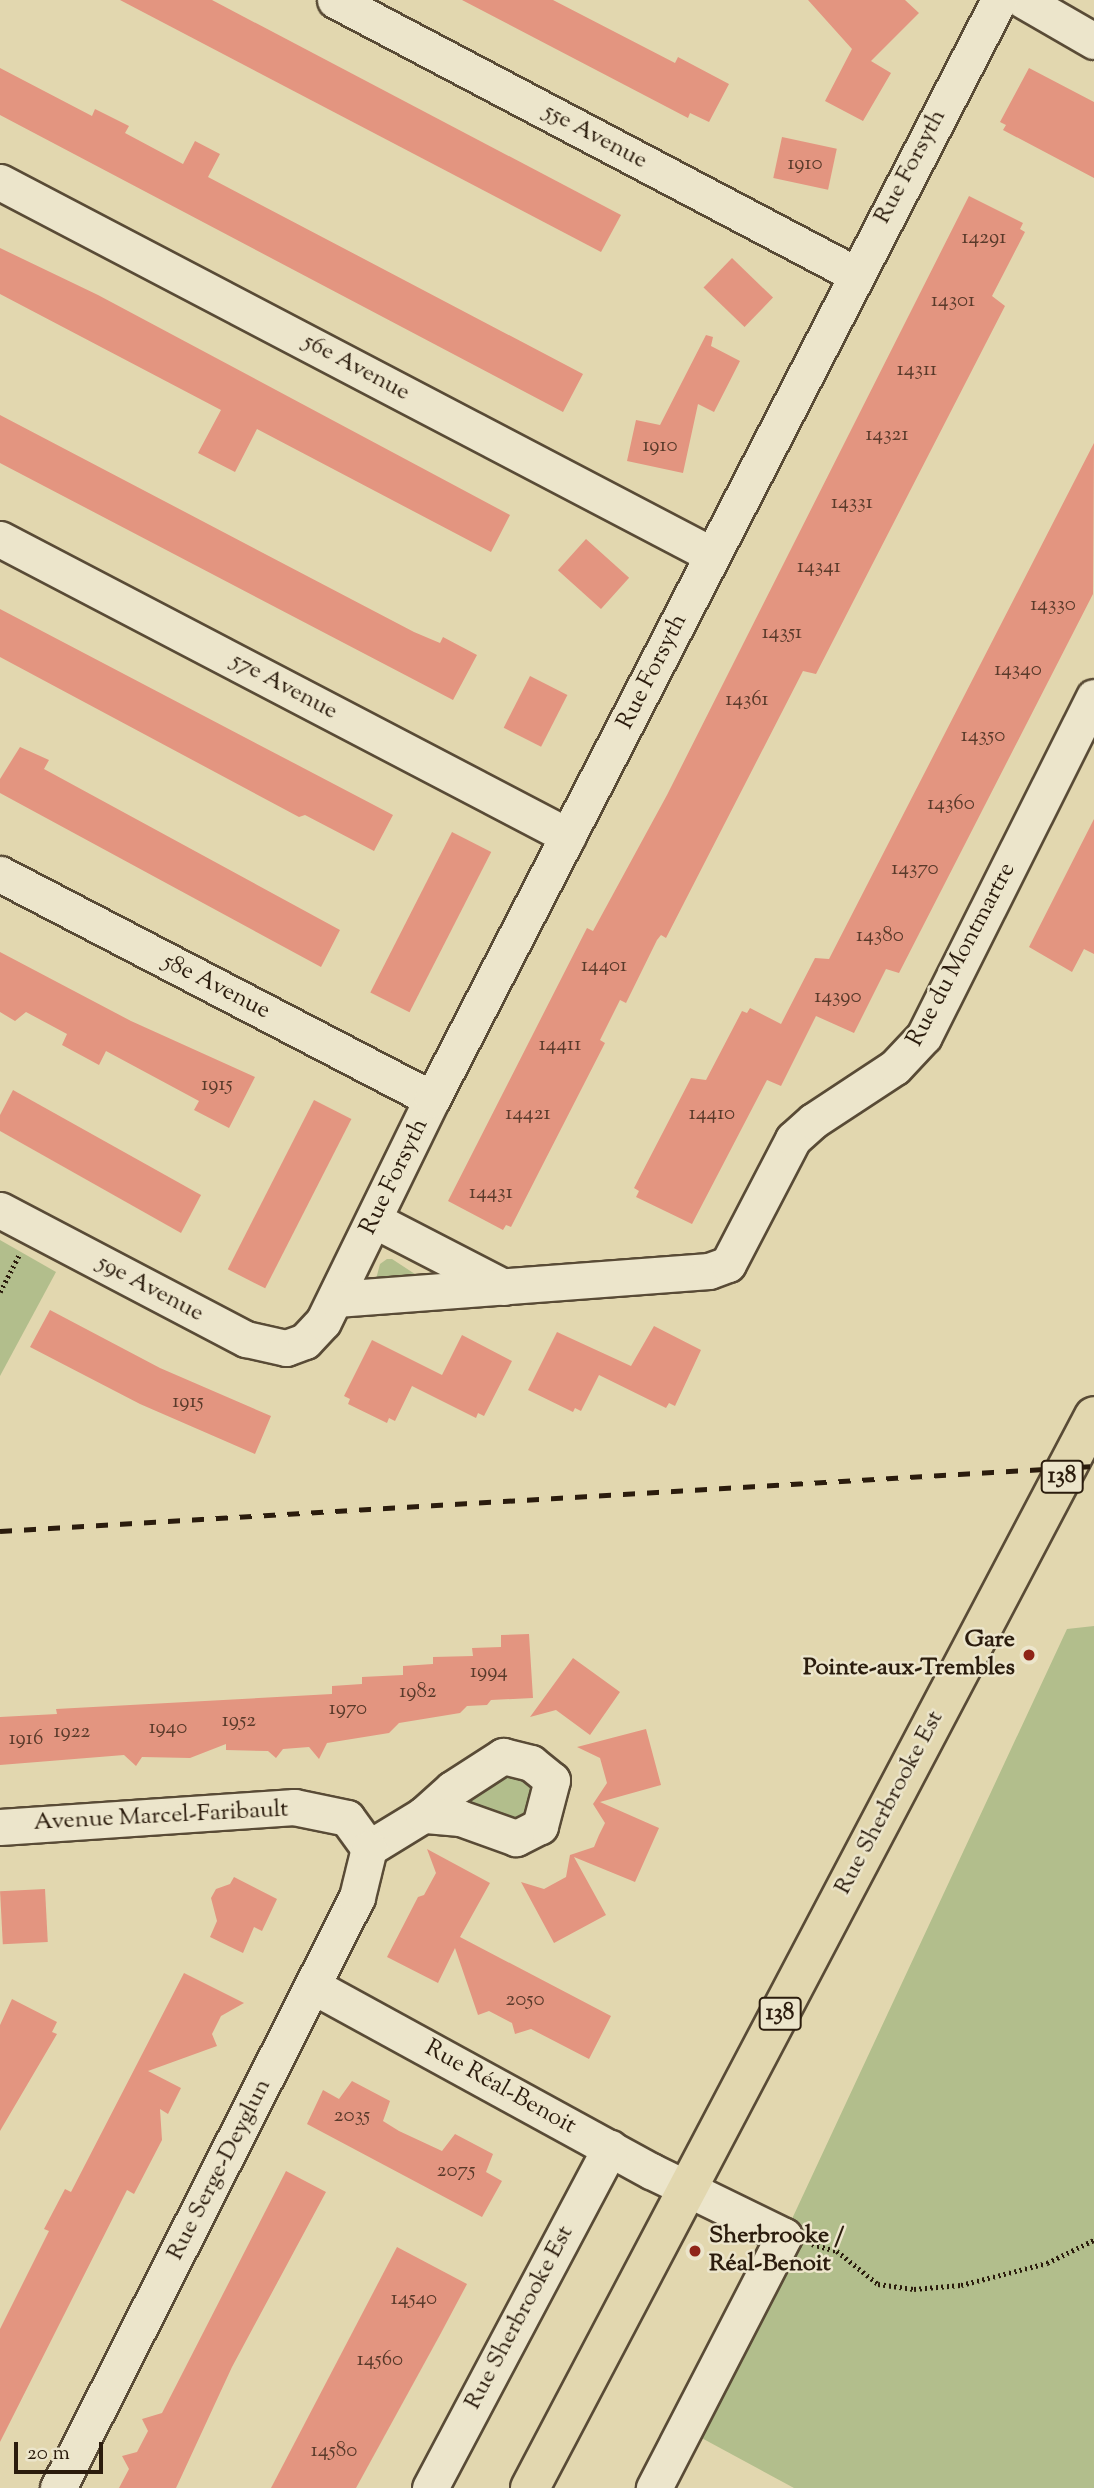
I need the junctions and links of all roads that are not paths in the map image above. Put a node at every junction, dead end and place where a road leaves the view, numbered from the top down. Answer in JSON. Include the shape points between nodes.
{"nodes":[{"id":1,"x":335,"y":0,"type":"edge"},
{"id":2,"x":999,"y":0,"type":"edge"},
{"id":3,"x":1023,"y":0,"type":"edge"},
{"id":4,"x":1094,"y":41,"type":"edge"},
{"id":5,"x":0,"y":181,"type":"edge"},
{"id":6,"x":855,"y":274,"type":"junction"},
{"id":7,"x":0,"y":539,"type":"edge"},
{"id":8,"x":712,"y":555,"type":"junction"},
{"id":9,"x":1094,"y":698,"type":"edge"},
{"id":10,"x":568,"y":836,"type":"junction"},
{"id":11,"x":0,"y":874,"type":"edge"},
{"id":12,"x":432,"y":1099,"type":"junction"},
{"id":13,"x":0,"y":1210,"type":"edge"},
{"id":14,"x":374,"y":1220,"type":"junction"},
{"id":15,"x":504,"y":1287,"type":"junction"},
{"id":16,"x":336,"y":1299,"type":"junction"},
{"id":17,"x":305,"y":1341,"type":"joint"},
{"id":18,"x":1094,"y":1416,"type":"edge"},
{"id":19,"x":424,"y":1815,"type":"dead end"},
{"id":20,"x":0,"y":1827,"type":"edge"},
{"id":21,"x":369,"y":1848,"type":"junction"},
{"id":22,"x":313,"y":1986,"type":"junction"},
{"id":23,"x":610,"y":2148,"type":"junction"},
{"id":24,"x":687,"y":2190,"type":"junction"},
{"id":25,"x":58,"y":2488,"type":"edge"},
{"id":26,"x":430,"y":2488,"type":"edge"},
{"id":27,"x":530,"y":2488,"type":"edge"},
{"id":28,"x":654,"y":2488,"type":"edge"}],
"edges":[{"from":1,"to":6,"type":"street","name":"55e Avenue"},
{"from":2,"to":6,"type":"street","name":"Rue Forsyth"},
{"from":3,"to":4,"type":"street"},
{"from":5,"to":8,"type":"street","name":"56e Avenue"},
{"from":6,"to":8,"type":"street","name":"Rue Forsyth"},
{"from":7,"to":10,"type":"street","name":"57e Avenue"},
{"from":8,"to":10,"type":"street","name":"Rue Forsyth"},
{"from":9,"to":15,"type":"street","name":"Rue du Montmartre","via":[[923,1036],[895,1067],[793,1139],[728,1264],[709,1271]]},
{"from":10,"to":12,"type":"street","name":"Rue Forsyth"},
{"from":11,"to":12,"type":"street","name":"58e Avenue"},
{"from":12,"to":14,"type":"street","name":"Rue Forsyth"},
{"from":13,"to":17,"type":"street","name":"59e Avenue","via":[[246,1339],[286,1348]]},
{"from":14,"to":15,"type":"street"},
{"from":14,"to":16,"type":"street","name":"Rue Forsyth"},
{"from":15,"to":16,"type":"street","name":"Rue du Montmartre"},
{"from":16,"to":17,"type":"street","name":"Rue Forsyth"},
{"from":18,"to":24,"type":"main road","name":"Rue Sherbrooke Est","number":"138"},
{"from":19,"to":21,"type":"street"},
{"from":20,"to":21,"type":"street","name":"Avenue Marcel-Faribault","via":[[294,1807],[346,1818]]},
{"from":21,"to":22,"type":"street","name":"Rue Serge-Deyglun","via":[[357,1897]]},
{"from":22,"to":23,"type":"street","name":"Rue Réal-Benoit"},
{"from":22,"to":25,"type":"street","name":"Rue Serge-Deyglun"},
{"from":23,"to":24,"type":"street","name":"Rue Réal-Benoit"},
{"from":23,"to":26,"type":"street","name":"Rue Sherbrooke Est"},
{"from":24,"to":27,"type":"main road","name":"Rue Sherbrooke Est","number":"138"},
{"from":24,"to":28,"type":"street","via":[[784,2236]]}]}
